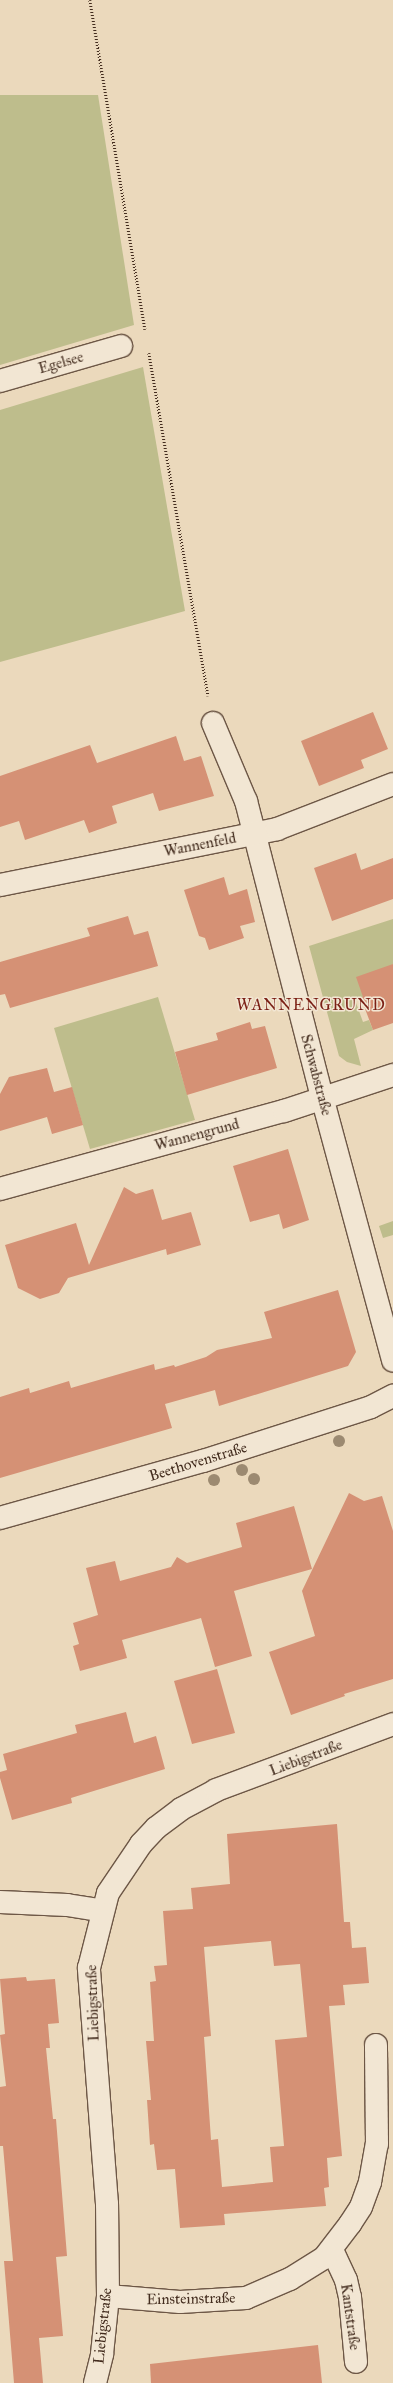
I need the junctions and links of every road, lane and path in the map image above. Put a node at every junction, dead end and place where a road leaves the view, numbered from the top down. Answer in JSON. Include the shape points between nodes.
{"nodes":[{"id":1,"x":90,"y":0,"type":"edge"},
{"id":2,"x":146,"y":332,"type":"dead end"},
{"id":3,"x":121,"y":346,"type":"dead end"},
{"id":4,"x":148,"y":348,"type":"dead end"},
{"id":5,"x":0,"y":381,"type":"edge"},
{"id":6,"x":213,"y":723,"type":"joint"},
{"id":7,"x":393,"y":784,"type":"edge"},
{"id":8,"x":254,"y":834,"type":"junction"},
{"id":9,"x":0,"y":885,"type":"edge"},
{"id":10,"x":393,"y":1075,"type":"edge"},
{"id":11,"x":322,"y":1097,"type":"junction"},
{"id":12,"x":0,"y":1189,"type":"edge"},
{"id":13,"x":393,"y":1361,"type":"edge"},
{"id":14,"x":393,"y":1396,"type":"edge"},
{"id":15,"x":0,"y":1518,"type":"edge"},
{"id":16,"x":393,"y":1724,"type":"edge"},
{"id":17,"x":0,"y":1902,"type":"edge"},
{"id":18,"x":103,"y":1911,"type":"junction"},
{"id":19,"x":376,"y":2044,"type":"dead end"},
{"id":20,"x":332,"y":2250,"type":"junction"},
{"id":21,"x":108,"y":2296,"type":"junction"},
{"id":22,"x":356,"y":2362,"type":"dead end"},
{"id":23,"x":95,"y":2383,"type":"edge"}],
"edges":[{"from":1,"to":2,"type":"path"},
{"from":3,"to":5,"type":"street","name":"Egelsee"},
{"from":4,"to":6,"type":"path"},
{"from":6,"to":8,"type":"street","name":"Schwabstraße","via":[[246,800]]},
{"from":7,"to":8,"type":"street","name":"Wannenfeld","via":[[310,818]]},
{"from":8,"to":9,"type":"street","name":"Wannenfeld"},
{"from":8,"to":11,"type":"street","name":"Schwabstraße"},
{"from":10,"to":11,"type":"street","name":"Wannengrund"},
{"from":11,"to":12,"type":"street","name":"Wannengrund","via":[[284,1111]]},
{"from":11,"to":13,"type":"street","name":"Schwabstraße"},
{"from":14,"to":15,"type":"street","name":"Beethovenstraße","via":[[371,1407],[203,1461]]},
{"from":16,"to":18,"type":"street","name":"Liebigstraße","via":[[216,1790],[181,1809],[156,1828],[125,1864],[108,1893]]},
{"from":17,"to":18,"type":"street","via":[[66,1905]]},
{"from":18,"to":21,"type":"street","name":"Liebigstraße","via":[[89,1968],[107,2204]]},
{"from":19,"to":20,"type":"street","name":"Einsteinstraße","via":[[378,2124],[375,2163],[361,2207]]},
{"from":20,"to":21,"type":"street","name":"Einsteinstraße","via":[[290,2280],[246,2298],[180,2302]]},
{"from":20,"to":22,"type":"street","name":"Kantstraße","via":[[346,2280],[350,2297]]},
{"from":21,"to":23,"type":"street","name":"Liebigstraße","via":[[102,2354]]}]}
